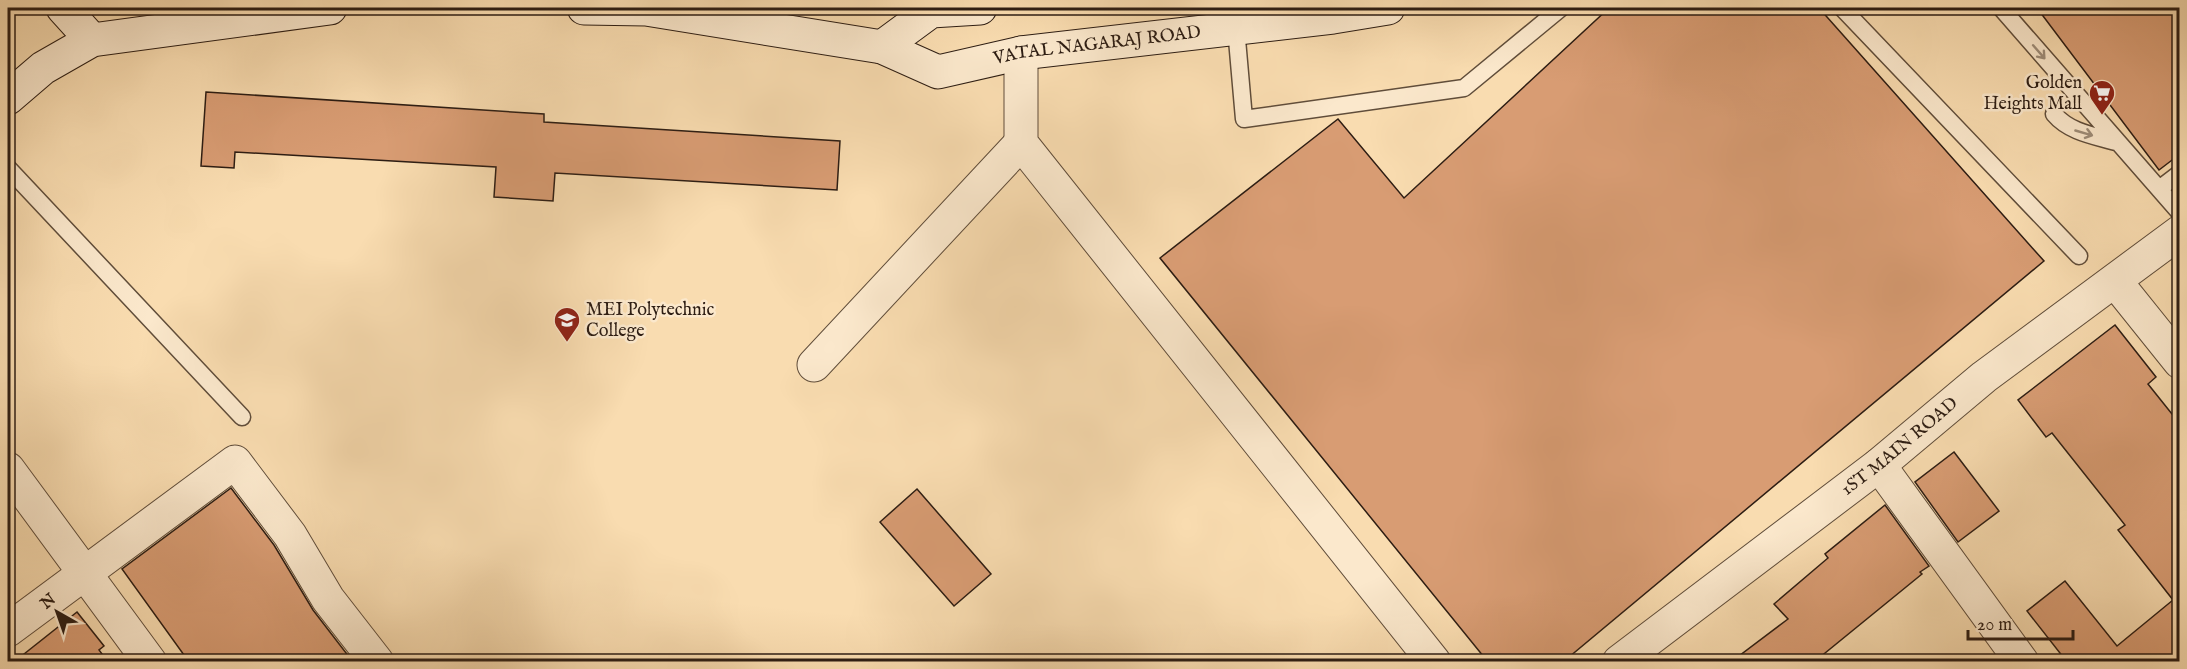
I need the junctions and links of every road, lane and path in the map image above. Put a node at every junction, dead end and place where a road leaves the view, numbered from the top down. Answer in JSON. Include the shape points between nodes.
{"nodes":[{"id":1,"x":63,"y":8,"type":"edge"},
{"id":2,"x":330,"y":8,"type":"edge"},
{"id":3,"x":585,"y":8,"type":"edge"},
{"id":4,"x":980,"y":8,"type":"edge"},
{"id":5,"x":1388,"y":8,"type":"edge"},
{"id":6,"x":1561,"y":8,"type":"edge"},
{"id":7,"x":1842,"y":8,"type":"edge"},
{"id":8,"x":2001,"y":8,"type":"edge"},
{"id":9,"x":1236,"y":28,"type":"junction"},
{"id":10,"x":92,"y":40,"type":"junction"},
{"id":11,"x":882,"y":46,"type":"junction"},
{"id":12,"x":1022,"y":53,"type":"junction"},
{"id":13,"x":8,"y":98,"type":"edge"},
{"id":14,"x":2054,"y":114,"type":"dead end"},
{"id":15,"x":1021,"y":143,"type":"junction"},
{"id":16,"x":2119,"y":143,"type":"junction"},
{"id":17,"x":8,"y":168,"type":"edge"},
{"id":18,"x":2180,"y":173,"type":"edge"},
{"id":19,"x":2159,"y":189,"type":"junction"},
{"id":20,"x":2180,"y":213,"type":"edge"},
{"id":21,"x":2180,"y":232,"type":"edge"},
{"id":22,"x":2079,"y":256,"type":"dead end"},
{"id":23,"x":2115,"y":281,"type":"junction"},
{"id":24,"x":2180,"y":362,"type":"edge"},
{"id":25,"x":814,"y":365,"type":"dead end"},
{"id":26,"x":242,"y":417,"type":"dead end"},
{"id":27,"x":1879,"y":465,"type":"junction"},
{"id":28,"x":8,"y":469,"type":"edge"},
{"id":29,"x":84,"y":572,"type":"junction"},
{"id":30,"x":8,"y":630,"type":"edge"},
{"id":31,"x":1623,"y":660,"type":"edge"},
{"id":32,"x":150,"y":662,"type":"edge"},
{"id":33,"x":377,"y":662,"type":"edge"},
{"id":34,"x":1434,"y":662,"type":"edge"},
{"id":35,"x":2022,"y":662,"type":"edge"}],
"edges":[{"from":1,"to":10,"type":"street"},
{"from":2,"to":10,"type":"street"},
{"from":3,"to":11,"type":"street","name":"VATAL NAGARAJ ROAD","via":[[646,9]]},
{"from":4,"to":11,"type":"street","via":[[931,10]]},
{"from":5,"to":9,"type":"street","name":"VATAL NAGARAJ ROAD"},
{"from":6,"to":9,"type":"lane","via":[[1464,88],[1244,119]]},
{"from":7,"to":22,"type":"lane"},
{"from":8,"to":16,"type":"lane","one_way":true},
{"from":9,"to":12,"type":"street","name":"VATAL NAGARAJ ROAD"},
{"from":10,"to":13,"type":"street","via":[[43,68]]},
{"from":11,"to":12,"type":"street","name":"VATAL NAGARAJ ROAD","via":[[938,72]]},
{"from":12,"to":15,"type":"street"},
{"from":14,"to":16,"type":"lane","one_way":true,"via":[[2073,130]]},
{"from":15,"to":25,"type":"street"},
{"from":15,"to":34,"type":"street"},
{"from":16,"to":19,"type":"lane"},
{"from":17,"to":26,"type":"lane"},
{"from":18,"to":19,"type":"lane"},
{"from":19,"to":20,"type":"lane"},
{"from":21,"to":23,"type":"street","name":"1ST MAIN ROAD"},
{"from":23,"to":24,"type":"street"},
{"from":23,"to":27,"type":"street","name":"1ST MAIN ROAD","via":[[1984,377]]},
{"from":27,"to":31,"type":"street","name":"1ST MAIN ROAD"},
{"from":27,"to":35,"type":"street"},
{"from":28,"to":29,"type":"street"},
{"from":29,"to":30,"type":"street"},
{"from":29,"to":32,"type":"street"},
{"from":29,"to":33,"type":"street","via":[[235,462],[290,535],[328,599]]}]}
